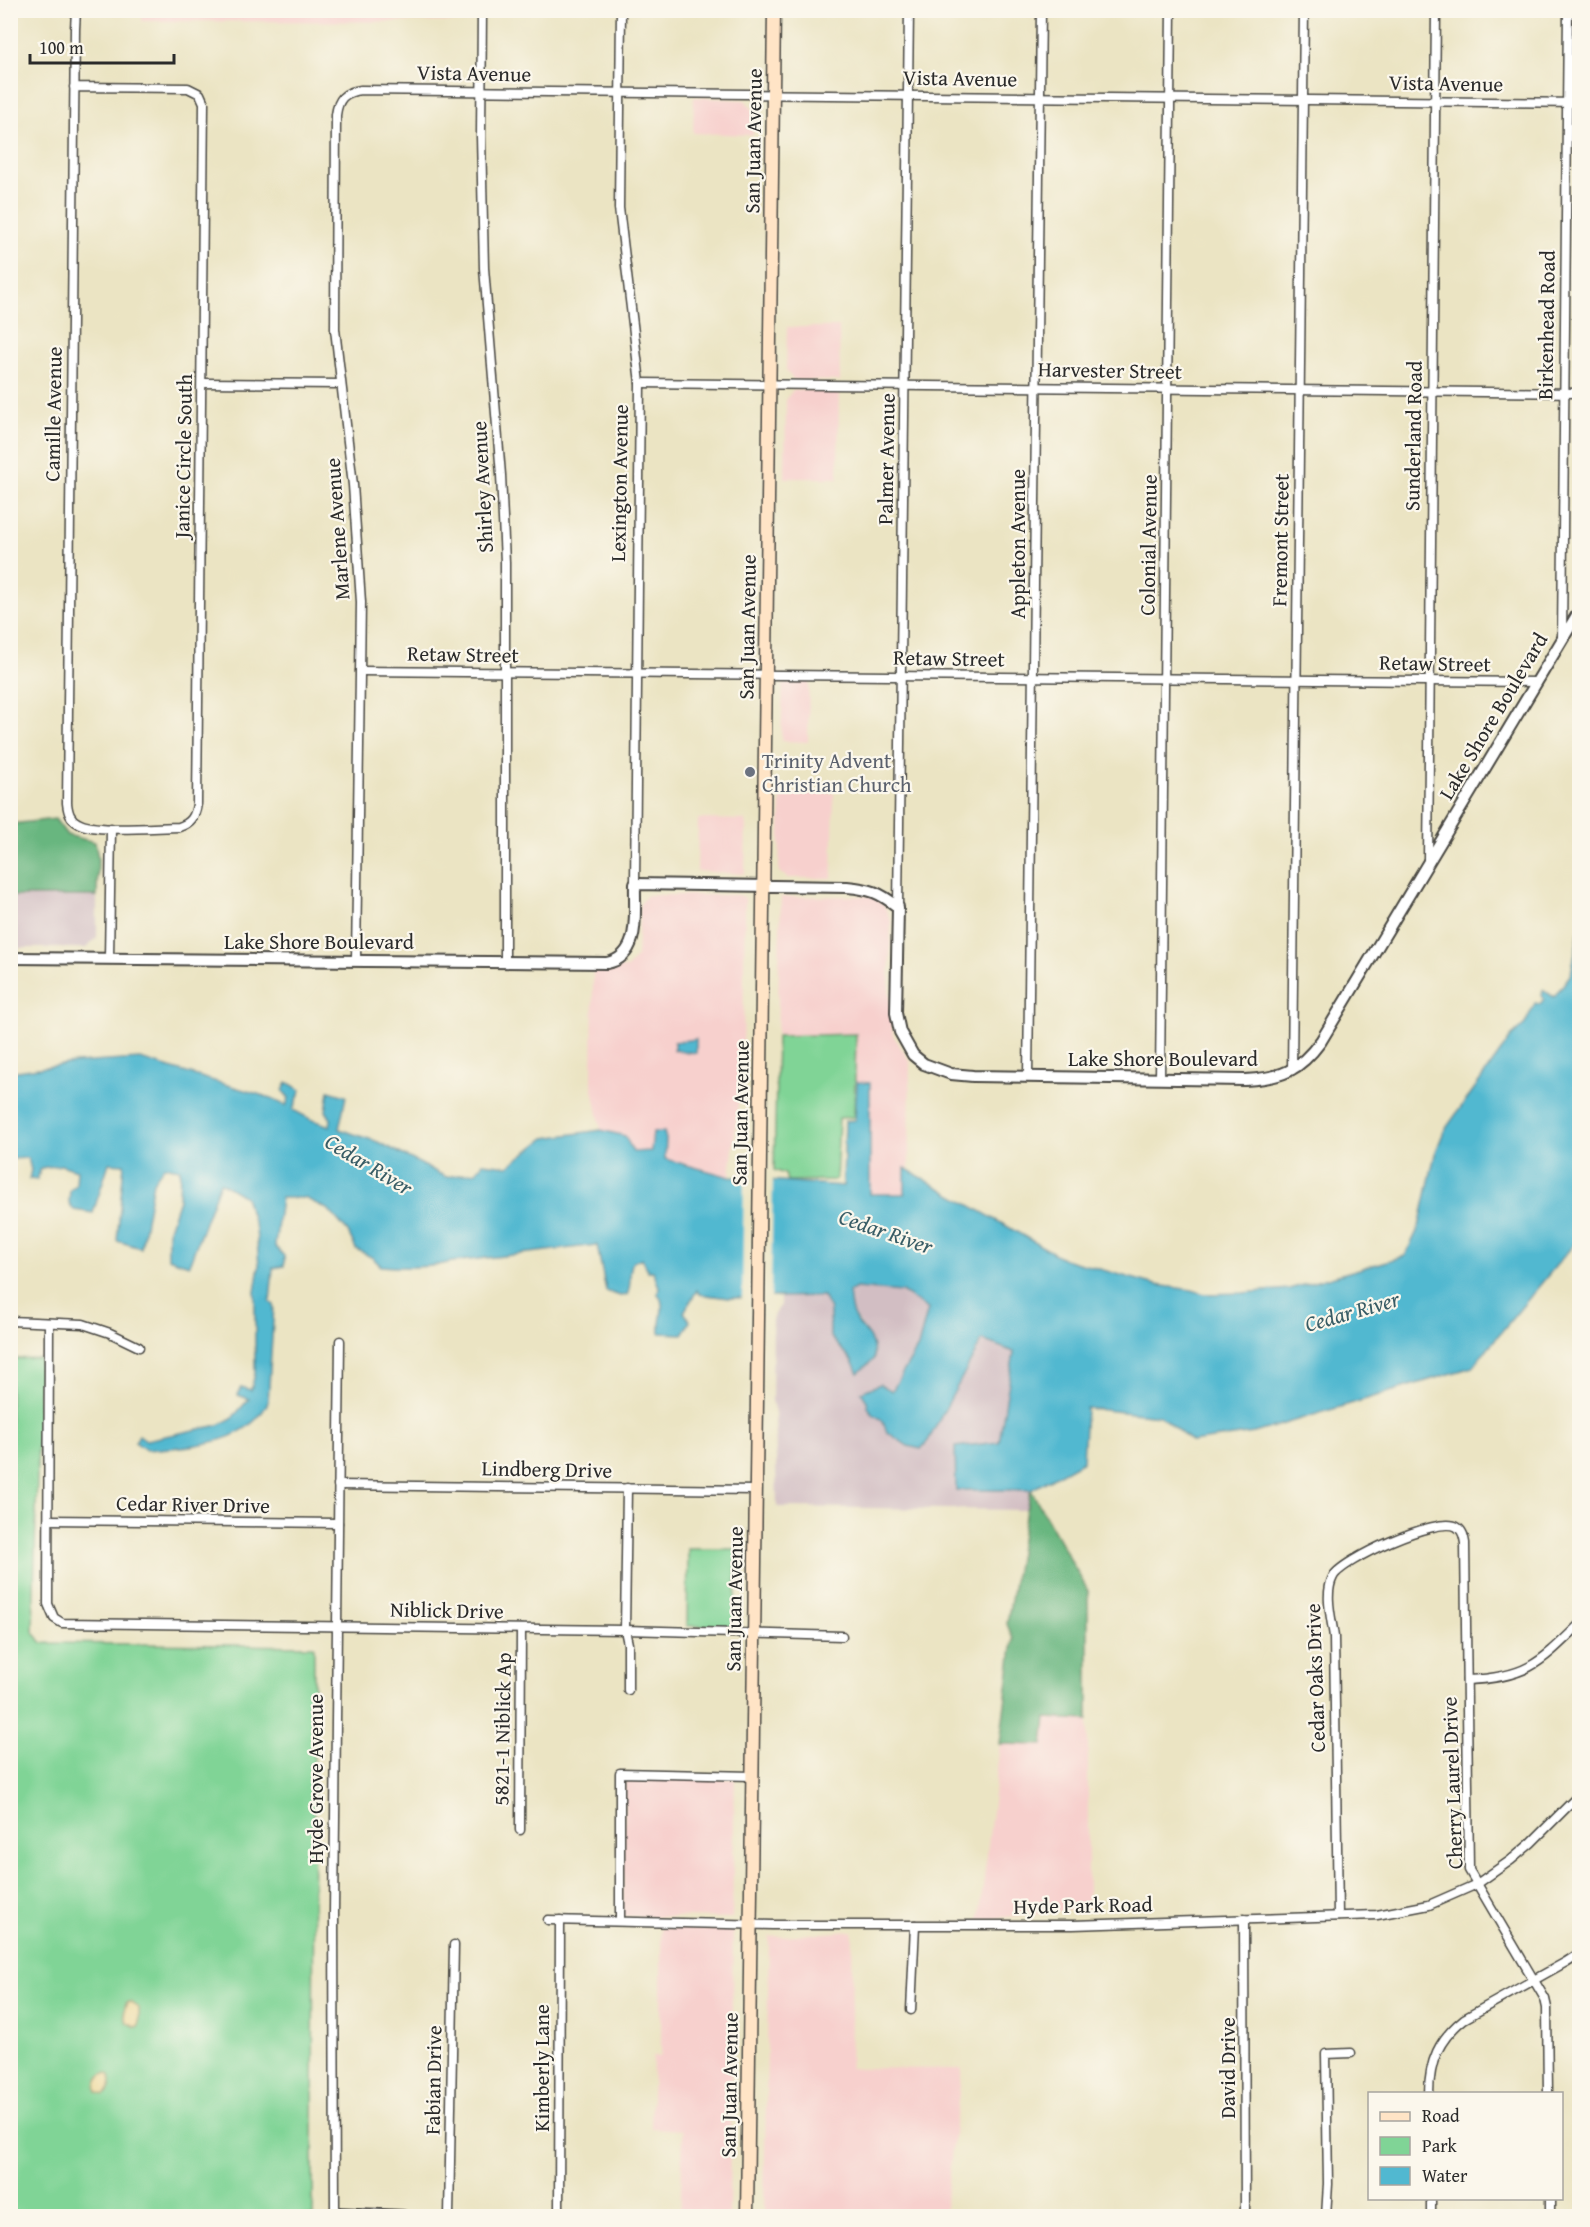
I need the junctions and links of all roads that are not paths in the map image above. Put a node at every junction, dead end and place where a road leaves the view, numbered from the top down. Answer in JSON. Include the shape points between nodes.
{"nodes":[{"id":1,"x":76,"y":10,"type":"edge"},
{"id":2,"x":482,"y":10,"type":"edge"},
{"id":3,"x":621,"y":10,"type":"edge"},
{"id":4,"x":774,"y":10,"type":"edge"},
{"id":5,"x":909,"y":10,"type":"edge"},
{"id":6,"x":1041,"y":10,"type":"edge"},
{"id":7,"x":1171,"y":10,"type":"edge"},
{"id":8,"x":1304,"y":10,"type":"edge"},
{"id":9,"x":1436,"y":10,"type":"edge"},
{"id":10,"x":1568,"y":10,"type":"edge"},
{"id":11,"x":74,"y":87,"type":"junction"},
{"id":12,"x":481,"y":91,"type":"junction"},
{"id":13,"x":620,"y":92,"type":"junction"},
{"id":14,"x":773,"y":93,"type":"junction"},
{"id":15,"x":908,"y":95,"type":"junction"},
{"id":16,"x":342,"y":96,"type":"joint"},
{"id":17,"x":1040,"y":98,"type":"junction"},
{"id":18,"x":1171,"y":99,"type":"junction"},
{"id":19,"x":1303,"y":100,"type":"junction"},
{"id":20,"x":1434,"y":101,"type":"junction"},
{"id":21,"x":1567,"y":103,"type":"junction"},
{"id":22,"x":1580,"y":103,"type":"edge"},
{"id":23,"x":201,"y":383,"type":"junction"},
{"id":24,"x":640,"y":383,"type":"junction"},
{"id":25,"x":340,"y":384,"type":"junction"},
{"id":26,"x":769,"y":384,"type":"junction"},
{"id":27,"x":905,"y":386,"type":"junction"},
{"id":28,"x":1036,"y":387,"type":"junction"},
{"id":29,"x":1168,"y":388,"type":"junction"},
{"id":30,"x":1299,"y":390,"type":"junction"},
{"id":31,"x":1432,"y":391,"type":"junction"},
{"id":32,"x":1564,"y":393,"type":"junction"},
{"id":33,"x":1580,"y":393,"type":"edge"},
{"id":34,"x":1580,"y":610,"type":"edge"},
{"id":35,"x":1562,"y":640,"type":"junction"},
{"id":36,"x":360,"y":671,"type":"junction"},
{"id":37,"x":506,"y":673,"type":"junction"},
{"id":38,"x":636,"y":674,"type":"junction"},
{"id":39,"x":765,"y":675,"type":"junction"},
{"id":40,"x":901,"y":676,"type":"junction"},
{"id":41,"x":1034,"y":677,"type":"junction"},
{"id":42,"x":1164,"y":678,"type":"junction"},
{"id":43,"x":1296,"y":680,"type":"junction"},
{"id":44,"x":1428,"y":681,"type":"junction"},
{"id":45,"x":1536,"y":682,"type":"junction"},
{"id":46,"x":111,"y":828,"type":"junction"},
{"id":47,"x":1428,"y":862,"type":"junction"},
{"id":48,"x":635,"y":884,"type":"junction"},
{"id":49,"x":763,"y":886,"type":"junction"},
{"id":50,"x":898,"y":907,"type":"junction"},
{"id":51,"x":626,"y":954,"type":"joint"},
{"id":52,"x":10,"y":958,"type":"edge"},
{"id":53,"x":109,"y":958,"type":"junction"},
{"id":54,"x":356,"y":960,"type":"junction"},
{"id":55,"x":505,"y":962,"type":"junction"},
{"id":56,"x":1292,"y":1070,"type":"junction"},
{"id":57,"x":1029,"y":1077,"type":"junction"},
{"id":58,"x":1160,"y":1079,"type":"junction"},
{"id":59,"x":10,"y":1321,"type":"edge"},
{"id":60,"x":49,"y":1323,"type":"junction"},
{"id":61,"x":340,"y":1341,"type":"dead end"},
{"id":62,"x":139,"y":1347,"type":"dead end"},
{"id":63,"x":339,"y":1485,"type":"junction"},
{"id":64,"x":627,"y":1488,"type":"junction"},
{"id":65,"x":755,"y":1490,"type":"junction"},
{"id":66,"x":49,"y":1520,"type":"junction"},
{"id":67,"x":338,"y":1523,"type":"junction"},
{"id":68,"x":1457,"y":1527,"type":"joint"},
{"id":69,"x":1580,"y":1624,"type":"edge"},
{"id":70,"x":336,"y":1627,"type":"junction"},
{"id":71,"x":521,"y":1629,"type":"junction"},
{"id":72,"x":625,"y":1630,"type":"junction"},
{"id":73,"x":753,"y":1634,"type":"junction"},
{"id":74,"x":842,"y":1636,"type":"dead end"},
{"id":75,"x":1467,"y":1680,"type":"junction"},
{"id":76,"x":628,"y":1690,"type":"dead end"},
{"id":77,"x":752,"y":1776,"type":"junction"},
{"id":78,"x":1580,"y":1794,"type":"edge"},
{"id":79,"x":520,"y":1830,"type":"dead end"},
{"id":80,"x":1477,"y":1884,"type":"junction"},
{"id":81,"x":1338,"y":1916,"type":"junction"},
{"id":82,"x":1244,"y":1919,"type":"junction"},
{"id":83,"x":548,"y":1920,"type":"dead end"},
{"id":84,"x":560,"y":1920,"type":"junction"},
{"id":85,"x":620,"y":1921,"type":"junction"},
{"id":86,"x":750,"y":1924,"type":"junction"},
{"id":87,"x":915,"y":1925,"type":"junction"},
{"id":88,"x":454,"y":1945,"type":"dead end"},
{"id":89,"x":1580,"y":1953,"type":"edge"},
{"id":90,"x":1534,"y":1980,"type":"junction"},
{"id":91,"x":911,"y":2010,"type":"dead end"},
{"id":92,"x":1351,"y":2053,"type":"dead end"},
{"id":93,"x":1429,"y":2092,"type":"edge"},
{"id":94,"x":1548,"y":2092,"type":"edge"},
{"id":95,"x":1431,"y":2200,"type":"edge"},
{"id":96,"x":1550,"y":2200,"type":"edge"},
{"id":97,"x":335,"y":2215,"type":"edge"},
{"id":98,"x":403,"y":2217,"type":"edge"},
{"id":99,"x":449,"y":2217,"type":"edge"},
{"id":100,"x":559,"y":2217,"type":"edge"},
{"id":101,"x":747,"y":2217,"type":"edge"},
{"id":102,"x":1245,"y":2217,"type":"edge"},
{"id":103,"x":1326,"y":2217,"type":"edge"},
{"id":104,"x":1431,"y":2217,"type":"edge"},
{"id":105,"x":1550,"y":2217,"type":"edge"}],
"edges":[{"from":1,"to":11,"type":"street","name":"Camille Avenue"},
{"from":2,"to":12,"type":"street","name":"Shirley Avenue"},
{"from":3,"to":13,"type":"street","name":"Lexington Avenue"},
{"from":4,"to":14,"type":"main road","name":"San Juan Avenue"},
{"from":5,"to":15,"type":"street","name":"Palmer Avenue"},
{"from":6,"to":17,"type":"street","name":"Appleton Avenue"},
{"from":7,"to":18,"type":"street","name":"Colonial Avenue"},
{"from":8,"to":19,"type":"street","name":"Fremont Street"},
{"from":9,"to":20,"type":"street","name":"Sunderland Road"},
{"from":10,"to":21,"type":"street","name":"Birkenhead Road"},
{"from":11,"to":23,"type":"street","name":"Janice Circle South","via":[[188,88],[200,94],[204,103]]},
{"from":11,"to":46,"type":"street","name":"Camille Avenue","via":[[67,803],[71,817],[83,826]]},
{"from":12,"to":13,"type":"street","name":"Vista Avenue"},
{"from":12,"to":16,"type":"street","name":"Vista Avenue","via":[[361,90]]},
{"from":12,"to":37,"type":"street","name":"Shirley Avenue","via":[[484,268],[504,530]]},
{"from":13,"to":14,"type":"street","name":"Vista Avenue"},
{"from":13,"to":24,"type":"street","name":"Lexington Avenue","via":[[620,208]]},
{"from":14,"to":15,"type":"street","name":"Vista Avenue"},
{"from":14,"to":26,"type":"main road","name":"San Juan Avenue"},
{"from":15,"to":17,"type":"street","name":"Vista Avenue"},
{"from":15,"to":27,"type":"street","name":"Palmer Avenue"},
{"from":16,"to":25,"type":"street","name":"Marlene Avenue","via":[[336,115],[334,291]]},
{"from":17,"to":18,"type":"street","name":"Vista Avenue"},
{"from":17,"to":28,"type":"street","name":"Appleton Avenue"},
{"from":18,"to":19,"type":"street","name":"Vista Avenue"},
{"from":18,"to":29,"type":"street","name":"Colonial Avenue"},
{"from":19,"to":20,"type":"street","name":"Vista Avenue"},
{"from":19,"to":30,"type":"street","name":"Fremont Street"},
{"from":20,"to":21,"type":"street","name":"Vista Avenue"},
{"from":20,"to":31,"type":"street","name":"Sunderland Road"},
{"from":21,"to":22,"type":"street","name":"Vista Avenue"},
{"from":21,"to":32,"type":"street","name":"Birkenhead Road"},
{"from":23,"to":25,"type":"street"},
{"from":23,"to":46,"type":"street","name":"Janice Circle South","via":[[197,804],[193,819],[179,827]]},
{"from":24,"to":26,"type":"street","name":"Harvester Street"},
{"from":24,"to":38,"type":"street","name":"Lexington Avenue"},
{"from":25,"to":36,"type":"street","name":"Marlene Avenue","via":[[359,558]]},
{"from":26,"to":27,"type":"street","name":"Harvester Street"},
{"from":26,"to":39,"type":"main road","name":"San Juan Avenue"},
{"from":27,"to":28,"type":"street","name":"Harvester Street"},
{"from":27,"to":40,"type":"street","name":"Palmer Avenue"},
{"from":28,"to":29,"type":"street","name":"Harvester Street"},
{"from":28,"to":41,"type":"street","name":"Appleton Avenue"},
{"from":29,"to":30,"type":"street","name":"Harvester Street"},
{"from":29,"to":42,"type":"street","name":"Colonial Avenue"},
{"from":30,"to":31,"type":"street","name":"Harvester Street"},
{"from":30,"to":43,"type":"street","name":"Fremont Street"},
{"from":31,"to":32,"type":"street","name":"Harvester Street"},
{"from":31,"to":44,"type":"street","name":"Sunderland Road"},
{"from":32,"to":33,"type":"street","name":"Harvester Street"},
{"from":32,"to":35,"type":"street","name":"Birkenhead Road"},
{"from":34,"to":35,"type":"street","name":"Lake Shore Boulevard"},
{"from":35,"to":45,"type":"street","name":"Lake Shore Boulevard"},
{"from":36,"to":37,"type":"street","name":"Retaw Street"},
{"from":36,"to":54,"type":"street","name":"Marlene Avenue"},
{"from":37,"to":38,"type":"street","name":"Retaw Street"},
{"from":37,"to":55,"type":"street","name":"Shirley Avenue"},
{"from":38,"to":39,"type":"street","name":"Retaw Street"},
{"from":38,"to":48,"type":"street","name":"Lexington Avenue"},
{"from":39,"to":40,"type":"street","name":"Retaw Street"},
{"from":39,"to":49,"type":"main road","name":"San Juan Avenue"},
{"from":40,"to":41,"type":"street","name":"Retaw Street"},
{"from":40,"to":50,"type":"street","name":"Palmer Avenue"},
{"from":41,"to":42,"type":"street","name":"Retaw Street"},
{"from":41,"to":57,"type":"street","name":"Appleton Avenue"},
{"from":42,"to":43,"type":"street","name":"Retaw Street"},
{"from":42,"to":58,"type":"street","name":"Colonial Avenue"},
{"from":43,"to":44,"type":"street","name":"Retaw Street"},
{"from":43,"to":56,"type":"street","name":"Fremont Street"},
{"from":44,"to":45,"type":"street","name":"Retaw Street"},
{"from":44,"to":47,"type":"street","name":"Sunderland Road"},
{"from":45,"to":47,"type":"street","name":"Lake Shore Boulevard"},
{"from":46,"to":53,"type":"street"},
{"from":47,"to":56,"type":"street","name":"Lake Shore Boulevard","via":[[1321,1041]]},
{"from":48,"to":49,"type":"street"},
{"from":48,"to":51,"type":"street","name":"Lexington Avenue","via":[[632,945]]},
{"from":49,"to":50,"type":"street","via":[[872,890]]},
{"from":49,"to":65,"type":"main road","name":"San Juan Avenue"},
{"from":50,"to":57,"type":"street","name":"Lake Shore Boulevard","via":[[896,1013],[900,1032],[914,1054],[924,1064],[951,1074]]},
{"from":51,"to":55,"type":"street","name":"Lake Shore Boulevard","via":[[607,963]]},
{"from":52,"to":53,"type":"street","name":"Lake Shore Boulevard"},
{"from":53,"to":54,"type":"street","name":"Lake Shore Boulevard"},
{"from":54,"to":55,"type":"street","name":"Lake Shore Boulevard"},
{"from":56,"to":58,"type":"street","name":"Lake Shore Boulevard","via":[[1259,1079]]},
{"from":57,"to":58,"type":"street","name":"Lake Shore Boulevard"},
{"from":59,"to":60,"type":"street"},
{"from":60,"to":62,"type":"street","via":[[83,1323]]},
{"from":60,"to":66,"type":"street"},
{"from":61,"to":63,"type":"street","name":"Hyde Grove Avenue"},
{"from":63,"to":64,"type":"street","name":"Lindberg Drive"},
{"from":63,"to":67,"type":"street","name":"Hyde Grove Avenue"},
{"from":64,"to":65,"type":"street","name":"Lindberg Drive"},
{"from":64,"to":72,"type":"street"},
{"from":65,"to":73,"type":"main road","name":"San Juan Avenue"},
{"from":66,"to":67,"type":"street","name":"Cedar River Drive"},
{"from":66,"to":70,"type":"street","name":"Niblick Drive","via":[[48,1604],[54,1618],[62,1623]]},
{"from":67,"to":70,"type":"street","name":"Hyde Grove Avenue"},
{"from":68,"to":75,"type":"street","name":"Cherry Laurel Drive","via":[[1465,1543]]},
{"from":68,"to":81,"type":"street","name":"Cedar Oaks Drive","via":[[1446,1524],[1413,1532],[1344,1566],[1333,1577],[1329,1596],[1334,1637]]},
{"from":69,"to":75,"type":"street","via":[[1528,1668],[1494,1679]]},
{"from":70,"to":71,"type":"street","name":"Niblick Drive"},
{"from":70,"to":97,"type":"street","name":"Hyde Grove Avenue"},
{"from":71,"to":72,"type":"street","name":"Niblick Drive"},
{"from":71,"to":79,"type":"street","name":"5821-1 Niblick Ap"},
{"from":72,"to":73,"type":"street","name":"Niblick Drive"},
{"from":72,"to":76,"type":"street"},
{"from":73,"to":74,"type":"street","name":"Niblick Drive"},
{"from":73,"to":77,"type":"main road","name":"San Juan Avenue"},
{"from":75,"to":80,"type":"street","name":"Cherry Laurel Drive","via":[[1469,1870]]},
{"from":77,"to":85,"type":"street","via":[[620,1773]]},
{"from":77,"to":86,"type":"main road","name":"San Juan Avenue"},
{"from":78,"to":80,"type":"street","name":"Hyde Park Road","via":[[1531,1843]]},
{"from":80,"to":81,"type":"street","name":"Hyde Park Road","via":[[1429,1905],[1403,1911]]},
{"from":80,"to":90,"type":"street","name":"Cherry Laurel Drive"},
{"from":81,"to":82,"type":"street","name":"Hyde Park Road"},
{"from":82,"to":87,"type":"street","name":"Hyde Park Road"},
{"from":82,"to":102,"type":"street","name":"David Drive"},
{"from":83,"to":84,"type":"street","name":"Hyde Park Road"},
{"from":84,"to":85,"type":"street","name":"Hyde Park Road"},
{"from":84,"to":100,"type":"street","name":"Kimberly Lane"},
{"from":85,"to":86,"type":"street","name":"Hyde Park Road"},
{"from":86,"to":87,"type":"street","name":"Hyde Park Road"},
{"from":86,"to":101,"type":"main road","name":"San Juan Avenue"},
{"from":87,"to":91,"type":"street"},
{"from":88,"to":99,"type":"street","name":"Fabian Drive"},
{"from":89,"to":90,"type":"street"},
{"from":90,"to":93,"type":"street","via":[[1453,2028],[1434,2055]]},
{"from":90,"to":94,"type":"street","name":"Cherry Laurel Drive","via":[[1547,2008]]},
{"from":92,"to":103,"type":"street","via":[[1326,2054]]},
{"from":95,"to":104,"type":"street"},
{"from":96,"to":105,"type":"street"},
{"from":97,"to":98,"type":"street"}]}
